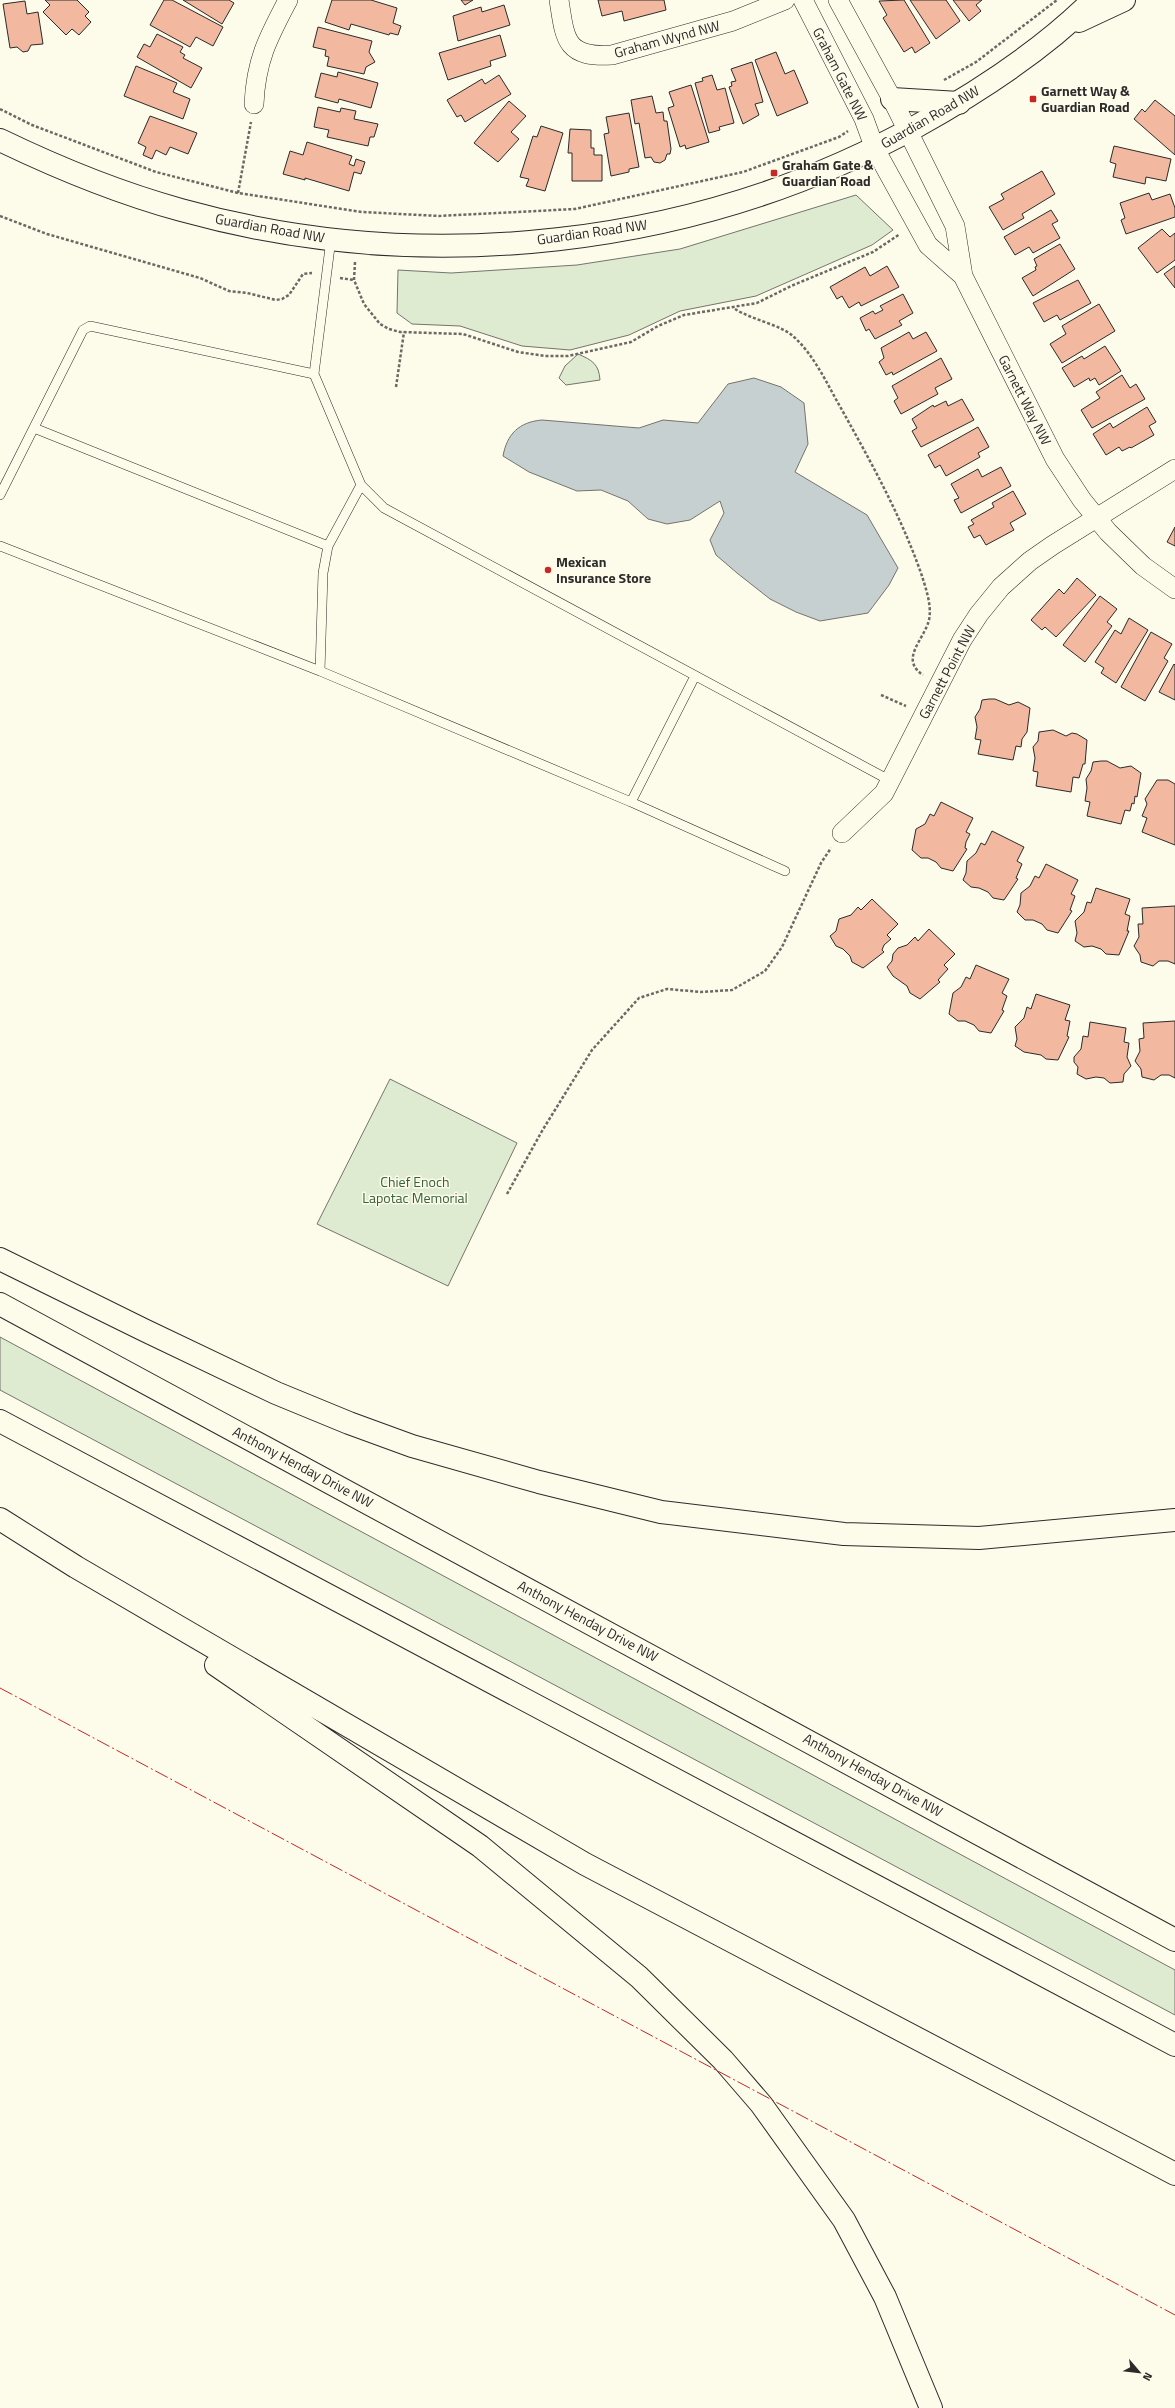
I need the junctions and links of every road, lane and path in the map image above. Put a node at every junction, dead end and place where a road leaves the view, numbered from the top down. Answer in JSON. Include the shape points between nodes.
{"nodes":[{"id":1,"x":288,"y":0,"type":"edge"},
{"id":2,"x":559,"y":0,"type":"edge"},
{"id":3,"x":785,"y":0,"type":"edge"},
{"id":4,"x":803,"y":0,"type":"edge"},
{"id":5,"x":838,"y":0,"type":"edge"},
{"id":6,"x":1057,"y":0,"type":"edge"},
{"id":7,"x":1094,"y":0,"type":"edge"},
{"id":8,"x":1124,"y":0,"type":"edge"},
{"id":9,"x":1066,"y":28,"type":"junction"},
{"id":10,"x":939,"y":83,"type":"dead end"},
{"id":11,"x":892,"y":99,"type":"junction"},
{"id":12,"x":959,"y":103,"type":"junction"},
{"id":13,"x":254,"y":104,"type":"joint"},
{"id":14,"x":0,"y":109,"type":"edge"},
{"id":15,"x":847,"y":132,"type":"dead end"},
{"id":16,"x":907,"y":132,"type":"junction"},
{"id":17,"x":0,"y":140,"type":"edge"},
{"id":18,"x":876,"y":149,"type":"junction"},
{"id":19,"x":238,"y":193,"type":"junction"},
{"id":20,"x":362,"y":212,"type":"junction"},
{"id":21,"x":0,"y":216,"type":"edge"},
{"id":22,"x":900,"y":233,"type":"dead end"},
{"id":23,"x":331,"y":239,"type":"junction"},
{"id":24,"x":357,"y":241,"type":"junction"},
{"id":25,"x":327,"y":276,"type":"junction"},
{"id":26,"x":963,"y":276,"type":"junction"},
{"id":27,"x":354,"y":280,"type":"junction"},
{"id":28,"x":734,"y":308,"type":"junction"},
{"id":29,"x":404,"y":332,"type":"junction"},
{"id":30,"x":314,"y":374,"type":"junction"},
{"id":31,"x":396,"y":387,"type":"dead end"},
{"id":32,"x":34,"y":428,"type":"junction"},
{"id":33,"x":1175,"y":469,"type":"edge"},
{"id":34,"x":361,"y":485,"type":"junction"},
{"id":35,"x":0,"y":495,"type":"edge"},
{"id":36,"x":1097,"y":519,"type":"junction"},
{"id":37,"x":0,"y":546,"type":"edge"},
{"id":38,"x":328,"y":546,"type":"junction"},
{"id":39,"x":1175,"y":589,"type":"edge"},
{"id":40,"x":320,"y":671,"type":"junction"},
{"id":41,"x":695,"y":676,"type":"junction"},
{"id":42,"x":939,"y":685,"type":"junction"},
{"id":43,"x":881,"y":695,"type":"dead end"},
{"id":44,"x":925,"y":714,"type":"junction"},
{"id":45,"x":891,"y":781,"type":"junction"},
{"id":46,"x":631,"y":802,"type":"junction"},
{"id":47,"x":842,"y":833,"type":"joint"},
{"id":48,"x":785,"y":870,"type":"dead end"},
{"id":49,"x":507,"y":1194,"type":"dead end"},
{"id":50,"x":0,"y":1259,"type":"edge"},
{"id":51,"x":0,"y":1304,"type":"edge"},
{"id":52,"x":0,"y":1421,"type":"edge"},
{"id":53,"x":0,"y":1519,"type":"edge"},
{"id":54,"x":1175,"y":1520,"type":"edge"},
{"id":55,"x":76,"y":1567,"type":"junction"},
{"id":56,"x":1175,"y":1940,"type":"edge"},
{"id":57,"x":1175,"y":2045,"type":"edge"},
{"id":58,"x":1175,"y":2174,"type":"edge"},
{"id":59,"x":931,"y":2408,"type":"edge"}],
"edges":[{"from":1,"to":13,"type":"street","via":[[264,45],[255,80]]},
{"from":2,"to":3,"type":"street","name":"Graham Wynd NW","via":[[566,40],[579,52],[597,56],[612,55],[733,21]]},
{"from":4,"to":18,"type":"street","name":"Graham Gate NW","via":[[864,119]]},
{"from":5,"to":11,"type":"street"},
{"from":6,"to":10,"type":"path","via":[[976,62]]},
{"from":7,"to":9,"type":"main road","name":"Guardian Road NW"},
{"from":8,"to":9,"type":"main road","name":"Guardian Road NW"},
{"from":9,"to":12,"type":"main road","name":"Guardian Road NW"},
{"from":11,"to":12,"type":"main road"},
{"from":11,"to":16,"type":"street"},
{"from":12,"to":16,"type":"main road","name":"Guardian Road NW"},
{"from":13,"to":19,"type":"path"},
{"from":14,"to":19,"type":"path","via":[[32,125],[156,172]]},
{"from":15,"to":20,"type":"path","via":[[743,172],[575,209],[439,216]]},
{"from":16,"to":18,"type":"main road","name":"Guardian Road NW"},
{"from":16,"to":26,"type":"street","name":"Garnett Way NW","via":[[955,226]]},
{"from":17,"to":23,"type":"main road","name":"Guardian Road NW","via":[[128,194],[182,210],[263,228]]},
{"from":18,"to":24,"type":"main road","name":"Guardian Road NW","via":[[820,174],[737,203],[671,220],[604,233],[504,244]]},
{"from":18,"to":26,"type":"street","name":"Garnett Way NW","via":[[928,245]]},
{"from":19,"to":20,"type":"path"},
{"from":20,"to":24,"type":"path"},
{"from":21,"to":25,"type":"path","via":[[47,234],[200,278],[229,291],[276,300],[289,295],[303,274]]},
{"from":22,"to":28,"type":"path","via":[[873,252],[757,303]]},
{"from":23,"to":24,"type":"main road","name":"Guardian Road NW"},
{"from":23,"to":25,"type":"lane"},
{"from":24,"to":27,"type":"path"},
{"from":25,"to":27,"type":"path"},
{"from":25,"to":30,"type":"lane"},
{"from":26,"to":36,"type":"street","name":"Garnett Way NW","via":[[1040,433],[1068,480]]},
{"from":27,"to":29,"type":"path","via":[[364,304],[380,324]]},
{"from":28,"to":29,"type":"path","via":[[684,315],[658,326],[631,342],[568,356],[518,352],[463,334]]},
{"from":28,"to":42,"type":"path","via":[[756,321],[794,336],[818,370],[862,447],[908,535],[924,584],[929,620],[911,659],[913,666]]},
{"from":29,"to":31,"type":"path"},
{"from":30,"to":32,"type":"lane","via":[[90,326],[82,330]]},
{"from":30,"to":34,"type":"lane"},
{"from":32,"to":35,"type":"lane"},
{"from":32,"to":38,"type":"lane"},
{"from":33,"to":36,"type":"street"},
{"from":34,"to":38,"type":"lane"},
{"from":34,"to":41,"type":"lane","via":[[384,508]]},
{"from":36,"to":39,"type":"street","name":"Garnett Way NW","via":[[1130,554]]},
{"from":36,"to":42,"type":"street","name":"Garnett Point NW","via":[[1030,561],[1001,587],[962,640]]},
{"from":37,"to":40,"type":"lane"},
{"from":38,"to":40,"type":"lane","via":[[323,573]]},
{"from":40,"to":46,"type":"lane"},
{"from":41,"to":45,"type":"lane"},
{"from":41,"to":46,"type":"lane"},
{"from":42,"to":44,"type":"street","name":"Garnett Point NW"},
{"from":43,"to":44,"type":"path"},
{"from":44,"to":45,"type":"street","name":"Garnett Point NW"},
{"from":45,"to":47,"type":"street","name":"Garnett Point NW","via":[[876,802]]},
{"from":46,"to":48,"type":"lane"},
{"from":47,"to":49,"type":"path","via":[[821,863],[782,947],[765,971],[732,990],[701,992],[667,989],[639,998],[592,1050]]},
{"from":50,"to":54,"type":"main road","via":[[276,1393],[349,1423],[420,1448],[539,1482],[661,1512],[844,1534],[979,1538]]},
{"from":51,"to":56,"type":"main road","name":"Anthony Henday Drive NW"},
{"from":52,"to":57,"type":"main road"},
{"from":53,"to":55,"type":"main road"},
{"from":55,"to":58,"type":"main road","via":[[585,1864]]},
{"from":55,"to":59,"type":"main road","via":[[480,1846],[645,1982],[723,2060],[762,2104],[844,2220],[885,2297]]}]}
